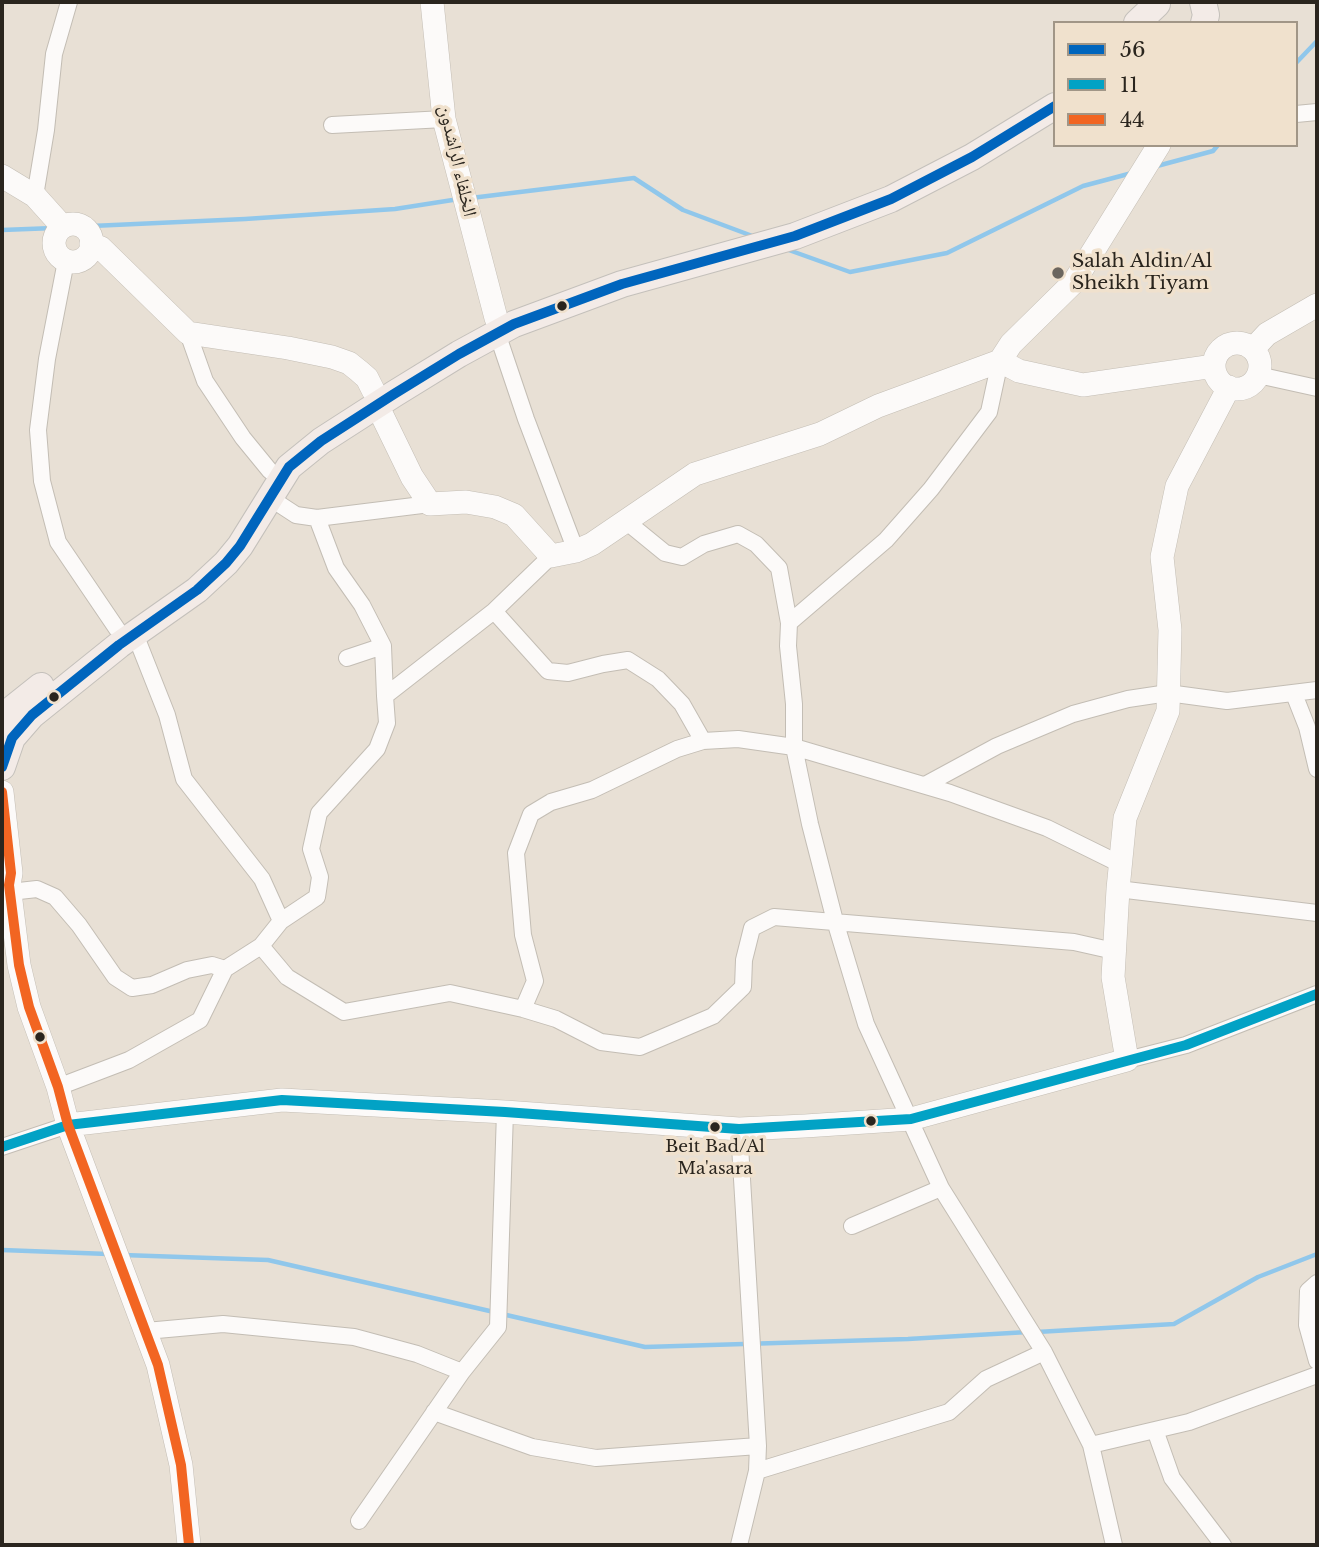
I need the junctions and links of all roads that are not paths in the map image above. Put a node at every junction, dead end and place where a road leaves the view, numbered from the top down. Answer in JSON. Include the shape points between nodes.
{"nodes":[{"id":1,"x":69,"y":2,"type":"edge"},
{"id":2,"x":432,"y":2,"type":"edge"},
{"id":3,"x":1157,"y":9,"type":"edge"},
{"id":4,"x":1141,"y":21,"type":"edge"},
{"id":5,"x":1053,"y":86,"type":"edge"},
{"id":6,"x":1053,"y":107,"type":"edge"},
{"id":7,"x":1317,"y":111,"type":"edge"},
{"id":8,"x":1298,"y":114,"type":"edge"},
{"id":9,"x":444,"y":119,"type":"junction"},
{"id":10,"x":332,"y":125,"type":"dead end"},
{"id":11,"x":1158,"y":147,"type":"edge"},
{"id":12,"x":2,"y":176,"type":"edge"},
{"id":13,"x":35,"y":196,"type":"junction"},
{"id":14,"x":62,"y":226,"type":"junction"},
{"id":15,"x":92,"y":244,"type":"junction"},
{"id":16,"x":66,"y":261,"type":"junction"},
{"id":17,"x":1317,"y":305,"type":"edge"},
{"id":18,"x":498,"y":327,"type":"junction"},
{"id":19,"x":188,"y":333,"type":"junction"},
{"id":20,"x":1253,"y":349,"type":"junction"},
{"id":21,"x":1000,"y":361,"type":"junction"},
{"id":22,"x":1214,"y":366,"type":"junction"},
{"id":23,"x":1258,"y":375,"type":"junction"},
{"id":24,"x":1229,"y":387,"type":"junction"},
{"id":25,"x":1317,"y":388,"type":"edge"},
{"id":26,"x":375,"y":397,"type":"junction"},
{"id":27,"x":270,"y":471,"type":"junction"},
{"id":28,"x":270,"y":498,"type":"junction"},
{"id":29,"x":430,"y":504,"type":"junction"},
{"id":30,"x":317,"y":518,"type":"junction"},
{"id":31,"x":627,"y":522,"type":"junction"},
{"id":32,"x":576,"y":551,"type":"junction"},
{"id":33,"x":551,"y":556,"type":"junction"},
{"id":34,"x":494,"y":611,"type":"junction"},
{"id":35,"x":789,"y":623,"type":"junction"},
{"id":36,"x":126,"y":631,"type":"junction"},
{"id":37,"x":383,"y":646,"type":"junction"},
{"id":38,"x":347,"y":659,"type":"dead end"},
{"id":39,"x":1317,"y":690,"type":"edge"},
{"id":40,"x":1168,"y":693,"type":"junction"},
{"id":41,"x":1294,"y":694,"type":"junction"},
{"id":42,"x":385,"y":696,"type":"junction"},
{"id":43,"x":2,"y":716,"type":"edge"},
{"id":44,"x":703,"y":741,"type":"junction"},
{"id":45,"x":794,"y":747,"type":"junction"},
{"id":46,"x":3,"y":762,"type":"edge"},
{"id":47,"x":1317,"y":769,"type":"edge"},
{"id":48,"x":925,"y":785,"type":"junction"},
{"id":49,"x":2,"y":792,"type":"edge"},
{"id":50,"x":1120,"y":864,"type":"junction"},
{"id":51,"x":7,"y":884,"type":"edge"},
{"id":52,"x":1118,"y":888,"type":"junction"},
{"id":53,"x":1317,"y":913,"type":"edge"},
{"id":54,"x":835,"y":920,"type":"junction"},
{"id":55,"x":281,"y":921,"type":"junction"},
{"id":56,"x":261,"y":946,"type":"junction"},
{"id":57,"x":1114,"y":951,"type":"junction"},
{"id":58,"x":225,"y":969,"type":"junction"},
{"id":59,"x":1317,"y":995,"type":"edge"},
{"id":60,"x":523,"y":1009,"type":"junction"},
{"id":61,"x":1127,"y":1060,"type":"junction"},
{"id":62,"x":58,"y":1087,"type":"junction"},
{"id":63,"x":505,"y":1112,"type":"junction"},
{"id":64,"x":911,"y":1119,"type":"junction"},
{"id":65,"x":68,"y":1125,"type":"junction"},
{"id":66,"x":739,"y":1129,"type":"junction"},
{"id":67,"x":2,"y":1147,"type":"edge"},
{"id":68,"x":941,"y":1188,"type":"junction"},
{"id":69,"x":852,"y":1226,"type":"dead end"},
{"id":70,"x":1317,"y":1283,"type":"edge"},
{"id":71,"x":146,"y":1331,"type":"junction"},
{"id":72,"x":1044,"y":1352,"type":"junction"},
{"id":73,"x":1317,"y":1361,"type":"edge"},
{"id":74,"x":462,"y":1373,"type":"junction"},
{"id":75,"x":1317,"y":1375,"type":"edge"},
{"id":76,"x":434,"y":1412,"type":"junction"},
{"id":77,"x":1155,"y":1430,"type":"junction"},
{"id":78,"x":1091,"y":1445,"type":"junction"},
{"id":79,"x":758,"y":1446,"type":"junction"},
{"id":80,"x":757,"y":1471,"type":"junction"},
{"id":81,"x":359,"y":1521,"type":"dead end"},
{"id":82,"x":189,"y":1545,"type":"edge"},
{"id":83,"x":739,"y":1545,"type":"edge"},
{"id":84,"x":1114,"y":1545,"type":"edge"},
{"id":85,"x":1223,"y":1545,"type":"edge"}],
"edges":[{"from":1,"to":13,"type":"street","via":[[54,54]]},
{"from":2,"to":9,"type":"street","name":"الخلفاء الراشدون"},
{"from":3,"to":4,"type":"main road"},
{"from":5,"to":18,"type":"main road","via":[[950,152],[828,209],[594,275]]},
{"from":6,"to":18,"type":"main road","via":[[941,174],[859,212]]},
{"from":7,"to":8,"type":"street"},
{"from":9,"to":10,"type":"street"},
{"from":9,"to":18,"type":"street","name":"الخلفاء الراشدون"},
{"from":11,"to":21,"type":"street","via":[[1074,282],[1011,344]]},
{"from":12,"to":13,"type":"street"},
{"from":13,"to":14,"type":"street"},
{"from":14,"to":15,"type":"street","via":[[81,225]]},
{"from":14,"to":16,"type":"street","via":[[54,248]]},
{"from":15,"to":16,"type":"street","via":[[85,258]]},
{"from":15,"to":19,"type":"street"},
{"from":16,"to":36,"type":"street","via":[[38,430],[41,481],[58,542]]},
{"from":17,"to":20,"type":"street","via":[[1267,334]]},
{"from":18,"to":26,"type":"main road"},
{"from":18,"to":32,"type":"street","via":[[526,419]]},
{"from":19,"to":26,"type":"street","via":[[332,357],[349,363],[367,378]]},
{"from":19,"to":27,"type":"street","via":[[205,381]]},
{"from":20,"to":22,"type":"street","via":[[1231,343],[1218,352]]},
{"from":20,"to":23,"type":"street","via":[[1260,362]]},
{"from":21,"to":22,"type":"street","via":[[1018,372],[1083,385]]},
{"from":21,"to":31,"type":"street","via":[[878,406],[820,434],[695,474]]},
{"from":21,"to":35,"type":"street","via":[[989,412],[931,489],[886,540]]},
{"from":22,"to":24,"type":"street","via":[[1219,380]]},
{"from":23,"to":24,"type":"street","via":[[1246,387]]},
{"from":23,"to":25,"type":"street"},
{"from":24,"to":40,"type":"street","via":[[1177,486],[1162,557],[1170,630]]},
{"from":26,"to":27,"type":"main road","via":[[293,444]]},
{"from":26,"to":28,"type":"main road","via":[[301,456]]},
{"from":26,"to":29,"type":"street","via":[[412,477]]},
{"from":27,"to":36,"type":"main road","via":[[231,533],[201,567]]},
{"from":28,"to":30,"type":"street","via":[[296,514]]},
{"from":28,"to":36,"type":"main road","via":[[240,546],[212,578]]},
{"from":29,"to":30,"type":"street"},
{"from":29,"to":33,"type":"street","via":[[466,502],[495,507],[514,516]]},
{"from":30,"to":37,"type":"street","via":[[337,568]]},
{"from":31,"to":32,"type":"street"},
{"from":31,"to":35,"type":"street","via":[[665,553],[682,557],[704,544],[738,534],[756,544],[779,568]]},
{"from":32,"to":33,"type":"street"},
{"from":33,"to":34,"type":"street"},
{"from":34,"to":42,"type":"street"},
{"from":34,"to":44,"type":"street","via":[[548,670],[568,673],[628,660],[657,679],[681,704]]},
{"from":35,"to":45,"type":"street"},
{"from":36,"to":43,"type":"main road"},
{"from":36,"to":46,"type":"main road","via":[[32,715],[12,738]]},
{"from":36,"to":55,"type":"street","via":[[167,715],[184,779],[262,878]]},
{"from":37,"to":38,"type":"street"},
{"from":37,"to":42,"type":"street"},
{"from":39,"to":41,"type":"street"},
{"from":40,"to":41,"type":"street","via":[[1227,701]]},
{"from":40,"to":48,"type":"street","via":[[1073,714],[997,746]]},
{"from":40,"to":50,"type":"street","via":[[1168,711],[1125,818]]},
{"from":41,"to":47,"type":"street"},
{"from":42,"to":55,"type":"street","via":[[387,723],[377,749],[319,813],[311,849],[320,877],[317,897]]},
{"from":44,"to":45,"type":"street","via":[[738,738]]},
{"from":44,"to":60,"type":"street","via":[[677,748],[613,781],[551,802],[531,814],[516,853],[523,936],[536,981]]},
{"from":45,"to":48,"type":"street"},
{"from":45,"to":54,"type":"street"},
{"from":48,"to":50,"type":"street","via":[[1047,828]]},
{"from":49,"to":51,"type":"street","via":[[11,873]]},
{"from":50,"to":52,"type":"street"},
{"from":51,"to":58,"type":"street","via":[[54,897],[115,977],[132,988],[187,970],[212,965]]},
{"from":51,"to":62,"type":"street","via":[[29,1007]]},
{"from":52,"to":53,"type":"street"},
{"from":52,"to":57,"type":"street"},
{"from":54,"to":57,"type":"street","via":[[1074,942]]},
{"from":54,"to":60,"type":"street","via":[[774,917],[752,928],[743,987],[713,1016],[640,1047],[601,1042],[556,1019]]},
{"from":54,"to":64,"type":"street","via":[[866,1024]]},
{"from":55,"to":56,"type":"street"},
{"from":56,"to":58,"type":"street"},
{"from":56,"to":60,"type":"street","via":[[287,977],[344,1013],[450,993]]},
{"from":57,"to":61,"type":"street","via":[[1113,977]]},
{"from":58,"to":62,"type":"street","via":[[200,1020],[129,1060]]},
{"from":59,"to":61,"type":"street","via":[[1186,1045]]},
{"from":61,"to":64,"type":"street"},
{"from":62,"to":65,"type":"street"},
{"from":63,"to":65,"type":"street","via":[[282,1100]]},
{"from":63,"to":66,"type":"street"},
{"from":63,"to":74,"type":"street","via":[[498,1327]]},
{"from":64,"to":66,"type":"street"},
{"from":64,"to":68,"type":"street"},
{"from":65,"to":67,"type":"street"},
{"from":65,"to":71,"type":"street"},
{"from":66,"to":79,"type":"street"},
{"from":68,"to":69,"type":"street"},
{"from":68,"to":72,"type":"street"},
{"from":70,"to":73,"type":"street","via":[[1308,1291],[1307,1325]]},
{"from":71,"to":74,"type":"street","via":[[223,1324],[354,1337],[417,1354]]},
{"from":71,"to":82,"type":"street","via":[[181,1465]]},
{"from":72,"to":78,"type":"street"},
{"from":72,"to":80,"type":"street","via":[[986,1379],[949,1412]]},
{"from":74,"to":76,"type":"street"},
{"from":75,"to":77,"type":"street"},
{"from":76,"to":79,"type":"street","via":[[532,1447],[596,1458]]},
{"from":76,"to":81,"type":"street"},
{"from":77,"to":78,"type":"street"},
{"from":77,"to":85,"type":"street","via":[[1172,1478]]},
{"from":78,"to":84,"type":"street"},
{"from":79,"to":80,"type":"street"},
{"from":80,"to":83,"type":"street"}]}
